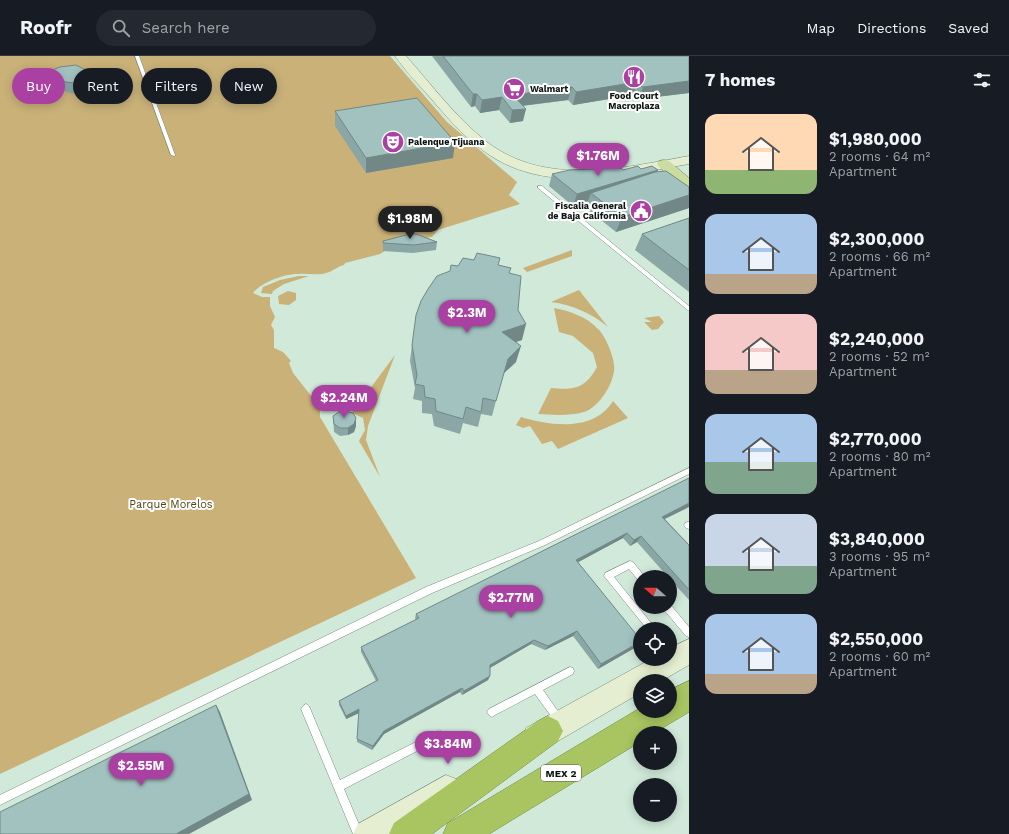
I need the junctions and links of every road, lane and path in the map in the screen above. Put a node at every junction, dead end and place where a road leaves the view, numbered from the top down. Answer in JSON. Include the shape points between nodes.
{"nodes":[{"id":1,"x":137,"y":56,"type":"edge"},
{"id":2,"x":400,"y":56,"type":"edge"},
{"id":3,"x":173,"y":155,"type":"dead end"},
{"id":4,"x":689,"y":160,"type":"edge"},
{"id":5,"x":664,"y":164,"type":"junction"},
{"id":6,"x":647,"y":166,"type":"junction"},
{"id":7,"x":689,"y":186,"type":"edge"},
{"id":8,"x":540,"y":187,"type":"dead end"},
{"id":9,"x":689,"y":193,"type":"edge"},
{"id":10,"x":689,"y":309,"type":"edge"},
{"id":11,"x":689,"y":471,"type":"edge"},
{"id":12,"x":635,"y":570,"type":"edge"},
{"id":13,"x":633,"y":606,"type":"edge"},
{"id":14,"x":640,"y":614,"type":"edge"},
{"id":15,"x":673,"y":614,"type":"edge"},
{"id":16,"x":646,"y":622,"type":"edge"},
{"id":17,"x":689,"y":633,"type":"edge"},
{"id":18,"x":678,"y":653,"type":"edge"},
{"id":19,"x":570,"y":671,"type":"dead end"},
{"id":20,"x":536,"y":690,"type":"junction"},
{"id":21,"x":689,"y":695,"type":"edge"},
{"id":22,"x":677,"y":703,"type":"edge"},
{"id":23,"x":306,"y":709,"type":"dead end"},
{"id":24,"x":492,"y":712,"type":"dead end"},
{"id":25,"x":651,"y":718,"type":"edge"},
{"id":26,"x":555,"y":728,"type":"junction"},
{"id":27,"x":439,"y":735,"type":"dead end"},
{"id":28,"x":339,"y":786,"type":"junction"},
{"id":29,"x":0,"y":800,"type":"edge"},
{"id":30,"x":358,"y":834,"type":"edge"},
{"id":31,"x":368,"y":834,"type":"edge"},
{"id":32,"x":405,"y":834,"type":"edge"},
{"id":33,"x":459,"y":834,"type":"edge"}],
"edges":[{"from":1,"to":3,"type":"lane"},
{"from":2,"to":6,"type":"main road","via":[[472,136],[504,159],[537,170],[570,174]]},
{"from":4,"to":5,"type":"main road"},
{"from":5,"to":6,"type":"main road"},
{"from":5,"to":7,"type":"main road"},
{"from":6,"to":9,"type":"main road"},
{"from":8,"to":10,"type":"lane"},
{"from":11,"to":29,"type":"lane","via":[[542,543],[429,590]]},
{"from":12,"to":13,"type":"lane","via":[[630,565],[608,576]]},
{"from":14,"to":16,"type":"lane"},
{"from":15,"to":17,"type":"lane"},
{"from":18,"to":26,"type":"main road"},
{"from":19,"to":20,"type":"lane"},
{"from":20,"to":24,"type":"lane"},
{"from":20,"to":26,"type":"lane"},
{"from":21,"to":22,"type":"highway"},
{"from":23,"to":28,"type":"lane"},
{"from":25,"to":33,"type":"highway","number":"MEX 2"},
{"from":26,"to":31,"type":"main road"},
{"from":26,"to":32,"type":"highway"},
{"from":27,"to":28,"type":"lane"},
{"from":28,"to":30,"type":"lane"}]}
